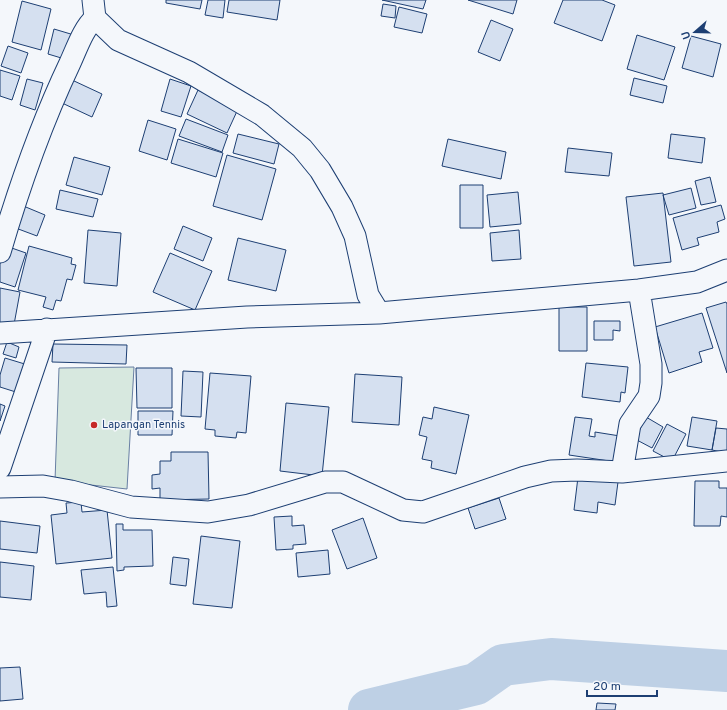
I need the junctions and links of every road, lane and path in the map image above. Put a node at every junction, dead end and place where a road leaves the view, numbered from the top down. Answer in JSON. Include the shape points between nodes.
{"nodes":[{"id":1,"x":94,"y":9,"type":"edge"},
{"id":2,"x":0,"y":252,"type":"edge"},
{"id":3,"x":727,"y":270,"type":"edge"},
{"id":4,"x":638,"y":290,"type":"junction"},
{"id":5,"x":379,"y":313,"type":"junction"},
{"id":6,"x":48,"y":329,"type":"junction"},
{"id":7,"x":0,"y":333,"type":"edge"},
{"id":8,"x":727,"y":461,"type":"edge"},
{"id":9,"x":0,"y":468,"type":"edge"},
{"id":10,"x":622,"y":472,"type":"junction"},
{"id":11,"x":0,"y":487,"type":"edge"}],
"edges":[{"from":1,"to":2,"type":"street","via":[[38,135],[19,187]]},
{"from":1,"to":5,"type":"street","via":[[118,40],[189,72],[262,115],[302,148],[320,170],[342,207],[355,236],[368,295]]},
{"from":3,"to":4,"type":"street","via":[[697,282]]},
{"from":4,"to":5,"type":"street"},
{"from":4,"to":10,"type":"street","via":[[651,364],[651,383],[649,396],[630,424]]},
{"from":5,"to":6,"type":"street","via":[[247,316]]},
{"from":6,"to":7,"type":"street"},
{"from":6,"to":9,"type":"street"},
{"from":8,"to":10,"type":"street"},
{"from":10,"to":11,"type":"street","via":[[551,471],[525,477],[423,512],[404,510],[343,482],[325,482],[249,505],[208,512],[131,507],[44,486]]}]}
